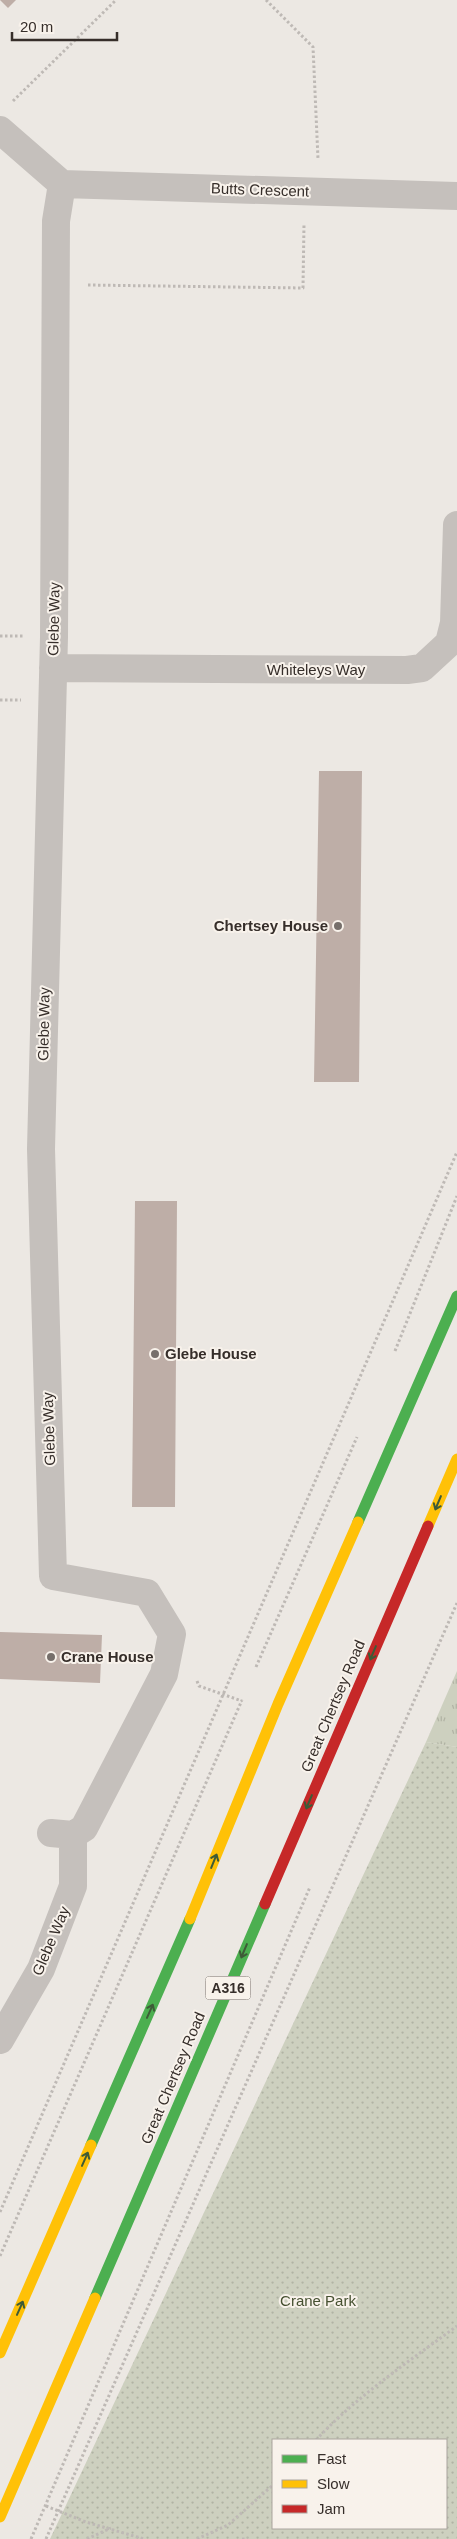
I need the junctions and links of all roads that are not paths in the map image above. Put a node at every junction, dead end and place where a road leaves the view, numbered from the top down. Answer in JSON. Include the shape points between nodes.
{"nodes":[{"id":1,"x":3,"y":118,"type":"edge"},
{"id":2,"x":62,"y":184,"type":"junction"},
{"id":3,"x":457,"y":196,"type":"edge"},
{"id":4,"x":457,"y":525,"type":"edge"},
{"id":5,"x":53,"y":668,"type":"junction"},
{"id":6,"x":457,"y":1296,"type":"edge"},
{"id":7,"x":457,"y":1459,"type":"edge"},
{"id":8,"x":0,"y":2040,"type":"edge"},
{"id":9,"x":0,"y":2353,"type":"edge"},
{"id":10,"x":0,"y":2517,"type":"edge"}],
"edges":[{"from":1,"to":2,"type":"street"},
{"from":2,"to":3,"type":"street","name":"Butts Crescent"},
{"from":2,"to":5,"type":"street","name":"Glebe Way","via":[[56,221]]},
{"from":4,"to":5,"type":"street","name":"Whiteleys Way","via":[[454,623],[450,643],[422,668]]},
{"from":5,"to":8,"type":"street","name":"Glebe Way","via":[[41,1149],[53,1576],[147,1593],[172,1634],[164,1674],[84,1828],[62,1834],[74,1886],[40,1970]]},
{"from":9,"to":6,"type":"highway","one_way":true},
{"from":7,"to":10,"type":"highway","name":"Great Chertsey Road","number":"A316","one_way":true}]}
